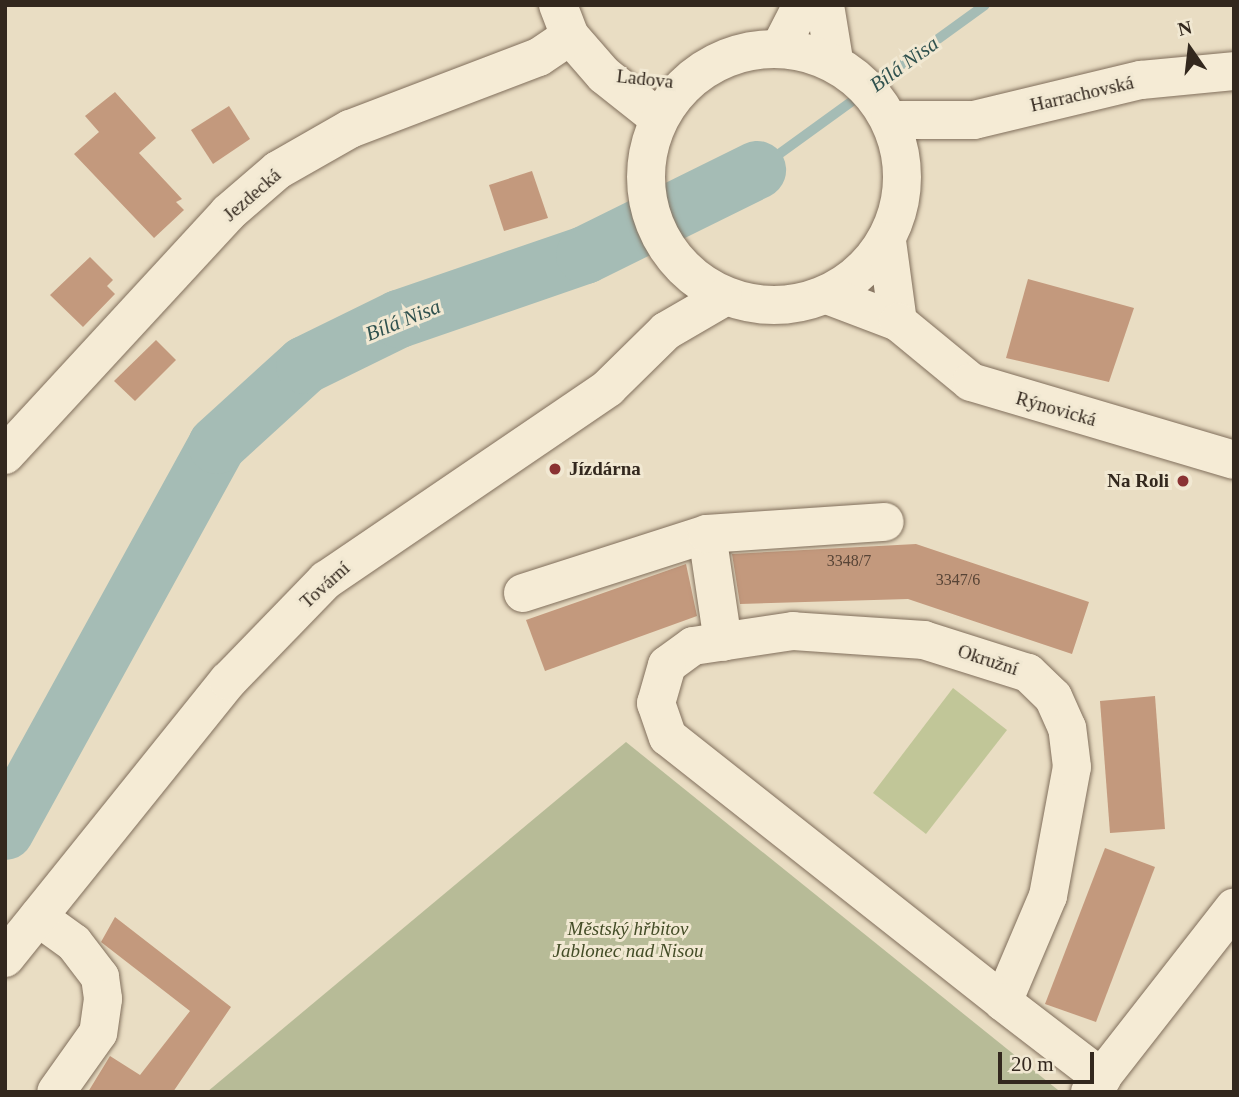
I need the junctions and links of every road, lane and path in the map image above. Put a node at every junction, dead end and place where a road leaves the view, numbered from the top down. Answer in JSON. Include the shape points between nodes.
{"nodes":[{"id":1,"x":802,"y":5,"type":"edge"},
{"id":2,"x":825,"y":5,"type":"edge"},
{"id":3,"x":564,"y":21,"type":"edge"},
{"id":4,"x":780,"y":48,"type":"junction"},
{"id":5,"x":840,"y":65,"type":"junction"},
{"id":6,"x":1234,"y":71,"type":"edge"},
{"id":7,"x":604,"y":75,"type":"junction"},
{"id":8,"x":686,"y":83,"type":"junction"},
{"id":9,"x":657,"y":117,"type":"junction"},
{"id":10,"x":891,"y":120,"type":"junction"},
{"id":11,"x":974,"y":120,"type":"junction"},
{"id":12,"x":904,"y":167,"type":"junction"},
{"id":13,"x":887,"y":241,"type":"junction"},
{"id":14,"x":676,"y":259,"type":"junction"},
{"id":15,"x":827,"y":295,"type":"junction"},
{"id":16,"x":723,"y":298,"type":"junction"},
{"id":17,"x":898,"y":322,"type":"junction"},
{"id":18,"x":666,"y":331,"type":"junction"},
{"id":19,"x":5,"y":455,"type":"edge"},
{"id":20,"x":1234,"y":460,"type":"edge"},
{"id":21,"x":885,"y":522,"type":"dead end"},
{"id":22,"x":707,"y":534,"type":"junction"},
{"id":23,"x":523,"y":593,"type":"dead end"},
{"id":24,"x":723,"y":642,"type":"junction"},
{"id":25,"x":1234,"y":908,"type":"edge"},
{"id":26,"x":38,"y":917,"type":"junction"},
{"id":27,"x":5,"y":958,"type":"edge"},
{"id":28,"x":1003,"y":1002,"type":"junction"},
{"id":29,"x":1096,"y":1085,"type":"edge"},
{"id":30,"x":57,"y":1092,"type":"edge"}],
"edges":[{"from":1,"to":4,"type":"street"},
{"from":2,"to":5,"type":"street"},
{"from":3,"to":7,"type":"street","name":"Ladova"},
{"from":3,"to":19,"type":"street","name":"Jezdecká","via":[[539,57],[350,129],[278,170],[228,213]]},
{"from":4,"to":5,"type":"street"},
{"from":4,"to":8,"type":"street","via":[[715,63]]},
{"from":5,"to":10,"type":"street"},
{"from":6,"to":11,"type":"street","name":"Harrachovská","via":[[1142,80]]},
{"from":7,"to":8,"type":"street","name":"Ladova"},
{"from":7,"to":9,"type":"street","name":"Ladova"},
{"from":8,"to":9,"type":"street"},
{"from":9,"to":14,"type":"street","via":[[646,169],[648,200]]},
{"from":10,"to":11,"type":"street","name":"Harrachovská"},
{"from":10,"to":12,"type":"street"},
{"from":11,"to":12,"type":"street","name":"Harrachovská"},
{"from":12,"to":13,"type":"street","via":[[897,217]]},
{"from":13,"to":15,"type":"street","via":[[872,262]]},
{"from":13,"to":17,"type":"street"},
{"from":14,"to":16,"type":"street"},
{"from":14,"to":18,"type":"street"},
{"from":15,"to":16,"type":"street","via":[[766,306]]},
{"from":15,"to":17,"type":"street","name":"Rýnovická"},
{"from":16,"to":18,"type":"street","name":"Tovární"},
{"from":17,"to":20,"type":"street","name":"Rýnovická","via":[[971,382]]},
{"from":18,"to":26,"type":"street","name":"Tovární","via":[[608,388],[326,580],[228,681]]},
{"from":21,"to":22,"type":"street"},
{"from":22,"to":23,"type":"street"},
{"from":22,"to":24,"type":"street"},
{"from":24,"to":28,"type":"street","name":"Okružní","via":[[693,646],[667,665],[656,703],[668,737]]},
{"from":24,"to":28,"type":"street","name":"Okružní","via":[[793,631],[924,640],[1028,673],[1053,697],[1067,728],[1072,767],[1048,896]]},
{"from":25,"to":29,"type":"street"},
{"from":26,"to":27,"type":"street","name":"Tovární"},
{"from":26,"to":30,"type":"street","via":[[74,943],[100,977],[103,999],[98,1033]]},
{"from":28,"to":29,"type":"street","name":"Okružní"}]}
